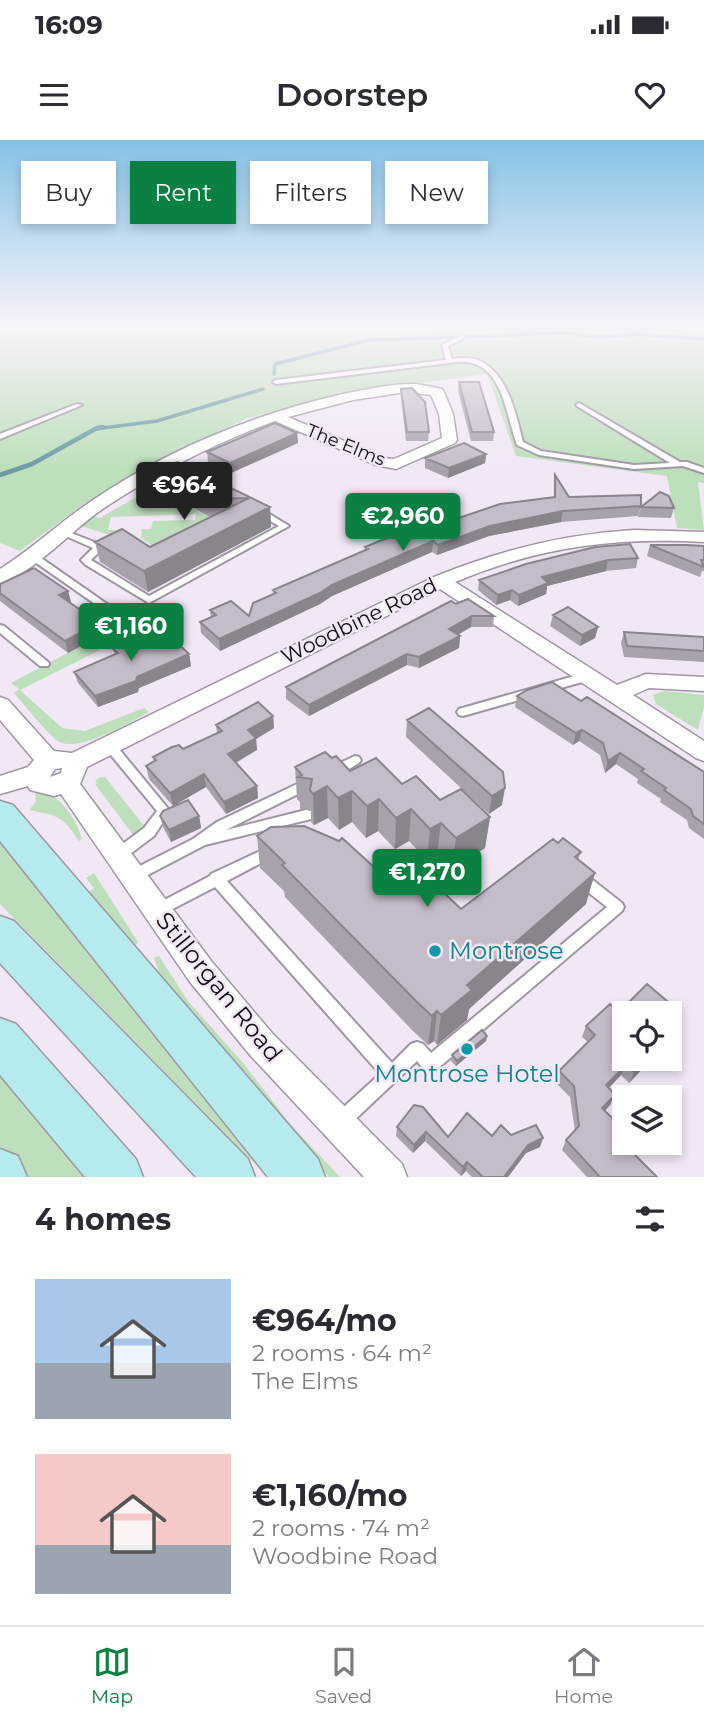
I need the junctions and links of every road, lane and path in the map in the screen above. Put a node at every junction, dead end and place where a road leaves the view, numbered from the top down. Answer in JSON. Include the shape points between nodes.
{"nodes":[{"id":1,"x":339,"y":374,"type":"edge"},
{"id":2,"x":493,"y":374,"type":"edge"},
{"id":3,"x":276,"y":382,"type":"dead end"},
{"id":4,"x":79,"y":405,"type":"dead end"},
{"id":5,"x":579,"y":405,"type":"dead end"},
{"id":6,"x":275,"y":416,"type":"junction"},
{"id":7,"x":0,"y":437,"type":"edge"},
{"id":8,"x":678,"y":464,"type":"junction"},
{"id":9,"x":704,"y":471,"type":"edge"},
{"id":10,"x":248,"y":505,"type":"edge"},
{"id":11,"x":63,"y":533,"type":"junction"},
{"id":12,"x":704,"y":537,"type":"edge"},
{"id":13,"x":30,"y":557,"type":"junction"},
{"id":14,"x":0,"y":577,"type":"edge"},
{"id":15,"x":441,"y":581,"type":"junction"},
{"id":16,"x":122,"y":618,"type":"dead end"},
{"id":17,"x":0,"y":628,"type":"edge"},
{"id":18,"x":44,"y":664,"type":"dead end"},
{"id":19,"x":585,"y":677,"type":"junction"},
{"id":20,"x":704,"y":684,"type":"edge"},
{"id":21,"x":614,"y":695,"type":"junction"},
{"id":22,"x":0,"y":705,"type":"edge"},
{"id":23,"x":463,"y":712,"type":"dead end"},
{"id":24,"x":110,"y":746,"type":"junction"},
{"id":25,"x":704,"y":752,"type":"edge"},
{"id":26,"x":355,"y":760,"type":"dead end"},
{"id":27,"x":56,"y":770,"type":"junction"},
{"id":28,"x":0,"y":785,"type":"edge"},
{"id":29,"x":0,"y":815,"type":"edge"},
{"id":30,"x":306,"y":815,"type":"dead end"},
{"id":31,"x":198,"y":843,"type":"junction"},
{"id":32,"x":281,"y":850,"type":"edge"},
{"id":33,"x":125,"y":866,"type":"junction"},
{"id":34,"x":570,"y":870,"type":"edge"},
{"id":35,"x":216,"y":878,"type":"junction"},
{"id":36,"x":158,"y":910,"type":"junction"},
{"id":37,"x":0,"y":934,"type":"edge"},
{"id":38,"x":0,"y":1040,"type":"edge"},
{"id":39,"x":391,"y":1074,"type":"junction"},
{"id":40,"x":337,"y":1125,"type":"junction"},
{"id":41,"x":118,"y":1177,"type":"edge"},
{"id":42,"x":230,"y":1177,"type":"edge"},
{"id":43,"x":300,"y":1177,"type":"edge"},
{"id":44,"x":389,"y":1177,"type":"edge"}],
"edges":[{"from":1,"to":3,"type":"lane"},
{"from":2,"to":8,"type":"lane","via":[[524,448],[634,467]]},
{"from":4,"to":7,"type":"lane"},
{"from":5,"to":8,"type":"lane"},
{"from":6,"to":6,"type":"street","name":"The Elms","via":[[381,462],[396,464],[450,440],[437,392],[422,388],[366,394]]},
{"from":6,"to":11,"type":"street","name":"The Elms","via":[[217,437],[163,473],[96,506]]},
{"from":8,"to":9,"type":"lane"},
{"from":10,"to":11,"type":"lane","via":[[285,526],[149,600],[86,560],[99,547]]},
{"from":11,"to":13,"type":"street","name":"The Elms"},
{"from":12,"to":15,"type":"street","name":"Woodbine Road","via":[[586,537],[503,556]]},
{"from":13,"to":14,"type":"street","name":"The Elms"},
{"from":13,"to":16,"type":"lane"},
{"from":15,"to":19,"type":"street"},
{"from":15,"to":24,"type":"street","name":"Woodbine Road"},
{"from":17,"to":18,"type":"lane"},
{"from":19,"to":21,"type":"street"},
{"from":19,"to":23,"type":"lane"},
{"from":20,"to":21,"type":"street","via":[[646,681]]},
{"from":21,"to":25,"type":"street"},
{"from":22,"to":27,"type":"street","name":"Stillorgan Road"},
{"from":24,"to":27,"type":"street","name":"Woodbine Road"},
{"from":24,"to":33,"type":"lane","via":[[164,811]]},
{"from":26,"to":31,"type":"lane","via":[[222,826]]},
{"from":27,"to":28,"type":"street","name":"Woodbine Road"},
{"from":27,"to":33,"type":"street","name":"Stillorgan Road"},
{"from":29,"to":43,"type":"main road"},
{"from":30,"to":31,"type":"lane"},
{"from":31,"to":33,"type":"lane"},
{"from":32,"to":35,"type":"lane"},
{"from":33,"to":36,"type":"street","name":"Stillorgan Road"},
{"from":34,"to":39,"type":"lane","via":[[617,907],[430,1064],[416,1050]]},
{"from":35,"to":36,"type":"lane"},
{"from":35,"to":39,"type":"lane"},
{"from":36,"to":40,"type":"street","name":"Stillorgan Road","via":[[201,972]]},
{"from":37,"to":42,"type":"main road"},
{"from":38,"to":41,"type":"main road"},
{"from":39,"to":40,"type":"lane"},
{"from":40,"to":44,"type":"street","name":"Stillorgan Road"}]}
